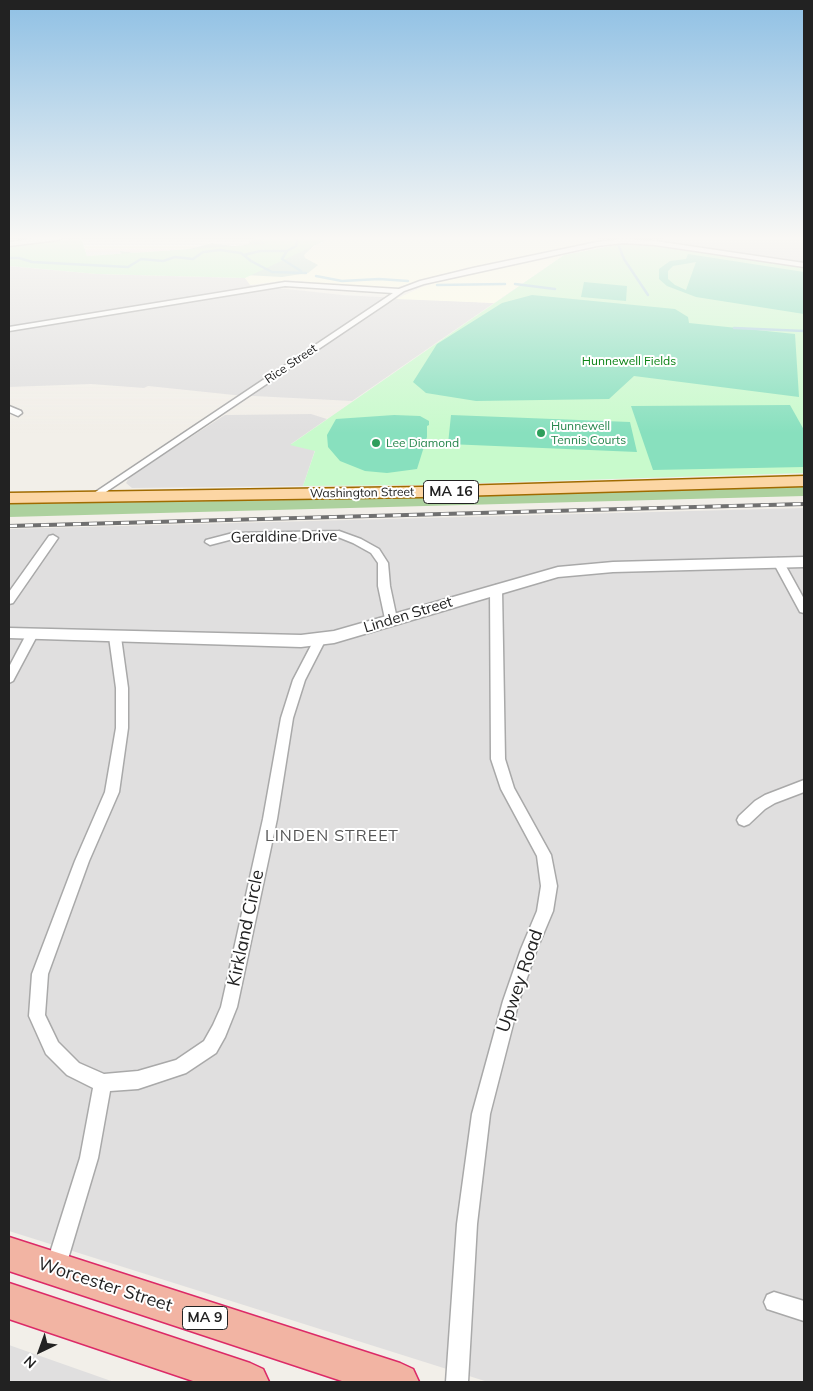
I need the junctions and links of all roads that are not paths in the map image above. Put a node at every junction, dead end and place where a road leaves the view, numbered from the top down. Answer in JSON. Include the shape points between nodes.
{"nodes":[{"id":1,"x":166,"y":303,"type":"edge"},
{"id":2,"x":382,"y":303,"type":"edge"},
{"id":3,"x":9,"y":329,"type":"edge"},
{"id":4,"x":9,"y":409,"type":"edge"},
{"id":5,"x":18,"y":412,"type":"dead end"},
{"id":6,"x":804,"y":481,"type":"edge"},
{"id":7,"x":97,"y":495,"type":"junction"},
{"id":8,"x":9,"y":498,"type":"edge"},
{"id":9,"x":53,"y":538,"type":"dead end"},
{"id":10,"x":210,"y":542,"type":"dead end"},
{"id":11,"x":778,"y":562,"type":"junction"},
{"id":12,"x":804,"y":562,"type":"edge"},
{"id":13,"x":496,"y":589,"type":"junction"},
{"id":14,"x":9,"y":600,"type":"edge"},
{"id":15,"x":804,"y":609,"type":"edge"},
{"id":16,"x":391,"y":619,"type":"junction"},
{"id":17,"x":9,"y":633,"type":"edge"},
{"id":18,"x":32,"y":634,"type":"junction"},
{"id":19,"x":115,"y":637,"type":"junction"},
{"id":20,"x":320,"y":639,"type":"junction"},
{"id":21,"x":9,"y":678,"type":"edge"},
{"id":22,"x":804,"y":786,"type":"edge"},
{"id":23,"x":744,"y":820,"type":"dead end"},
{"id":24,"x":103,"y":1083,"type":"junction"},
{"id":25,"x":9,"y":1254,"type":"edge"},
{"id":26,"x":55,"y":1269,"type":"junction"},
{"id":27,"x":9,"y":1301,"type":"edge"},
{"id":28,"x":774,"y":1302,"type":"dead end"},
{"id":29,"x":804,"y":1311,"type":"edge"},
{"id":30,"x":250,"y":1382,"type":"edge"},
{"id":31,"x":400,"y":1382,"type":"edge"},
{"id":32,"x":457,"y":1382,"type":"edge"}],
"edges":[{"from":1,"to":3,"type":"street"},
{"from":2,"to":7,"type":"street","name":"Rice Street"},
{"from":4,"to":5,"type":"street"},
{"from":6,"to":7,"type":"main road","name":"Washington Street","number":"MA 16","via":[[421,492]]},
{"from":7,"to":8,"type":"main road","name":"Washington Street","number":"MA 16"},
{"from":9,"to":14,"type":"street"},
{"from":10,"to":16,"type":"street","name":"Geraldine Drive","via":[[233,536],[302,534],[339,534],[357,541],[375,551],[383,563]]},
{"from":11,"to":12,"type":"street","name":"Linden Street"},
{"from":11,"to":13,"type":"street","name":"Linden Street","via":[[586,569],[558,572]]},
{"from":11,"to":15,"type":"street"},
{"from":13,"to":16,"type":"street","name":"Linden Street"},
{"from":13,"to":32,"type":"street","name":"Upwey Road","via":[[498,759],[508,789],[544,855],[549,886],[545,911],[511,1001],[481,1114],[467,1224]]},
{"from":16,"to":20,"type":"street","name":"Linden Street"},
{"from":17,"to":18,"type":"street","name":"Linden Street"},
{"from":18,"to":19,"type":"street","name":"Linden Street"},
{"from":18,"to":21,"type":"street"},
{"from":19,"to":20,"type":"street","name":"Linden Street"},
{"from":19,"to":24,"type":"street","name":"Kirkland Circle","via":[[122,688],[122,728],[112,792],[82,861],[40,974],[37,1016],[52,1048],[73,1069]]},
{"from":20,"to":24,"type":"street","name":"Kirkland Circle","via":[[299,680],[287,718],[268,828],[229,1007],[219,1031],[210,1047],[180,1067],[138,1080]]},
{"from":22,"to":23,"type":"street","via":[[770,799]]},
{"from":24,"to":26,"type":"street","via":[[89,1158]]},
{"from":25,"to":26,"type":"highway","name":"Worcester Street","number":"MA 9"},
{"from":26,"to":31,"type":"highway","name":"Worcester Street","number":"MA 9"},
{"from":27,"to":30,"type":"highway"},
{"from":28,"to":29,"type":"street"}]}
